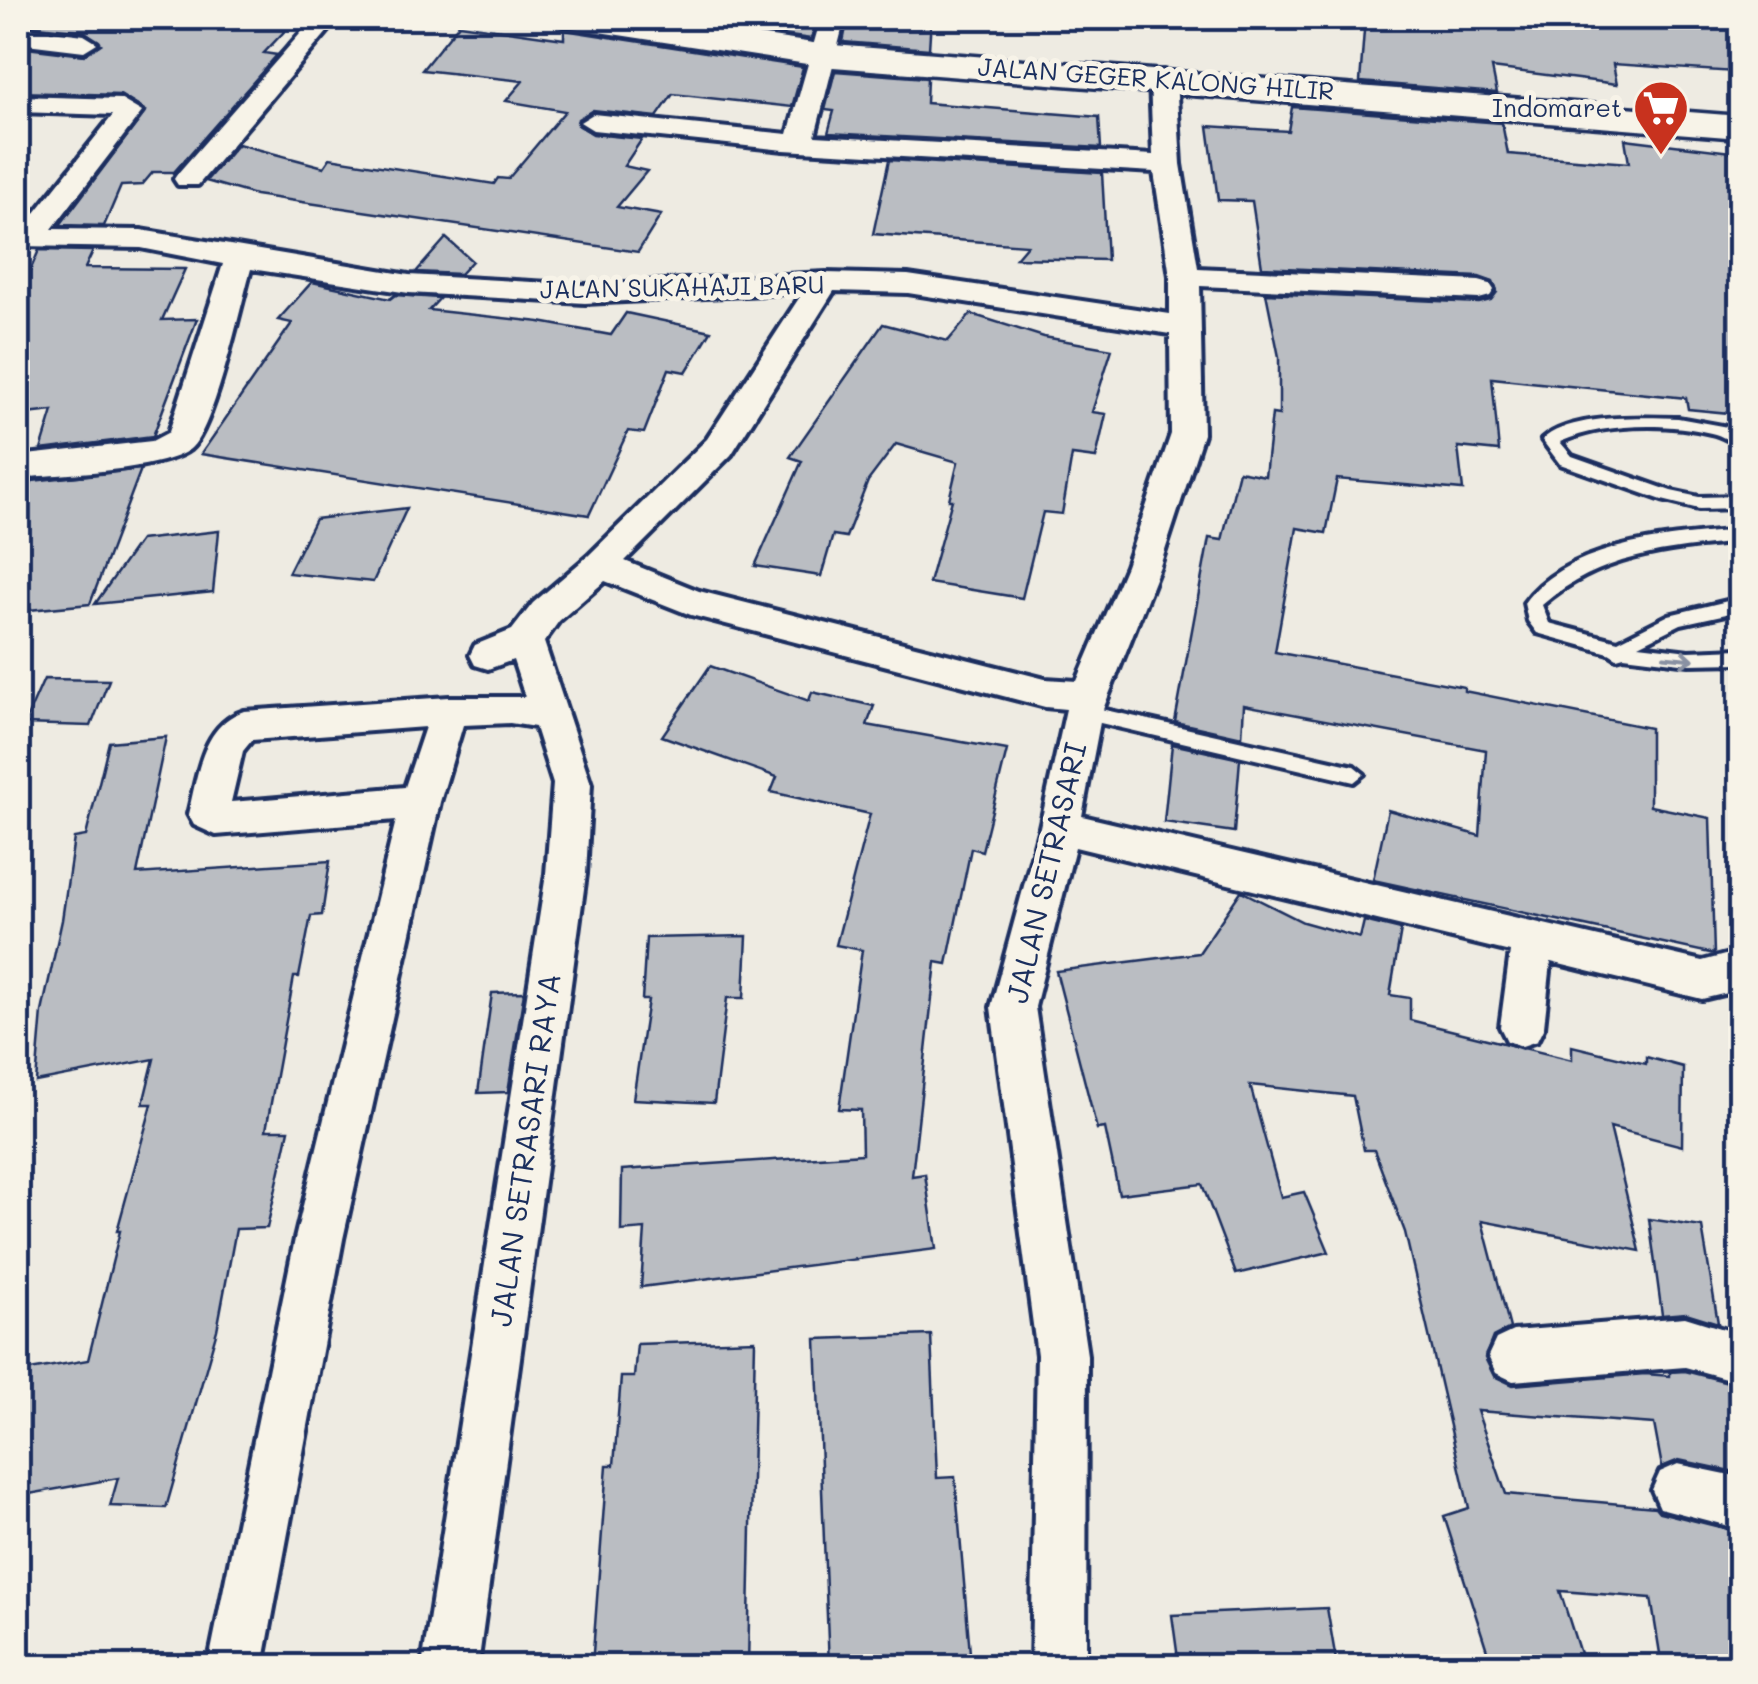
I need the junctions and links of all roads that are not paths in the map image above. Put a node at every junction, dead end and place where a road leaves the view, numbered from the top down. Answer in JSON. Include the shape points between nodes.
{"nodes":[{"id":1,"x":327,"y":18,"type":"edge"},
{"id":2,"x":572,"y":18,"type":"edge"},
{"id":3,"x":833,"y":18,"type":"edge"},
{"id":4,"x":18,"y":35,"type":"edge"},
{"id":5,"x":84,"y":43,"type":"dead end"},
{"id":6,"x":820,"y":55,"type":"junction"},
{"id":7,"x":1163,"y":79,"type":"junction"},
{"id":8,"x":18,"y":104,"type":"edge"},
{"id":9,"x":593,"y":122,"type":"dead end"},
{"id":10,"x":1740,"y":126,"type":"edge"},
{"id":11,"x":800,"y":142,"type":"junction"},
{"id":12,"x":1167,"y":164,"type":"junction"},
{"id":13,"x":188,"y":179,"type":"dead end"},
{"id":14,"x":25,"y":236,"type":"edge"},
{"id":15,"x":239,"y":258,"type":"junction"},
{"id":16,"x":1185,"y":276,"type":"junction"},
{"id":17,"x":826,"y":282,"type":"junction"},
{"id":18,"x":1480,"y":290,"type":"dead end"},
{"id":19,"x":1183,"y":326,"type":"junction"},
{"id":20,"x":1740,"y":440,"type":"edge"},
{"id":21,"x":18,"y":468,"type":"edge"},
{"id":22,"x":1740,"y":502,"type":"edge"},
{"id":23,"x":1740,"y":536,"type":"edge"},
{"id":24,"x":600,"y":565,"type":"junction"},
{"id":25,"x":1740,"y":606,"type":"edge"},
{"id":26,"x":1617,"y":651,"type":"junction"},
{"id":27,"x":1740,"y":656,"type":"edge"},
{"id":28,"x":1086,"y":704,"type":"junction"},
{"id":29,"x":448,"y":711,"type":"junction"},
{"id":30,"x":548,"y":715,"type":"junction"},
{"id":31,"x":1354,"y":774,"type":"dead end"},
{"id":32,"x":420,"y":802,"type":"junction"},
{"id":33,"x":1060,"y":827,"type":"junction"},
{"id":34,"x":1533,"y":940,"type":"junction"},
{"id":35,"x":1740,"y":969,"type":"edge"},
{"id":36,"x":1522,"y":1027,"type":"dead end"},
{"id":37,"x":1513,"y":1356,"type":"dead end"},
{"id":38,"x":1740,"y":1358,"type":"edge"},
{"id":39,"x":1678,"y":1490,"type":"dead end"},
{"id":40,"x":1740,"y":1503,"type":"edge"},
{"id":41,"x":235,"y":1666,"type":"edge"},
{"id":42,"x":450,"y":1666,"type":"edge"},
{"id":43,"x":1058,"y":1666,"type":"edge"}],
"edges":[{"from":1,"to":13,"type":"street"},
{"from":2,"to":6,"type":"main road","name":"JALAN GEGER KALONG HILIR"},
{"from":3,"to":6,"type":"street"},
{"from":4,"to":5,"type":"street"},
{"from":6,"to":7,"type":"main road","name":"JALAN GEGER KALONG HILIR"},
{"from":6,"to":11,"type":"street"},
{"from":7,"to":10,"type":"main road","name":"JALAN GEGER KALONG HILIR"},
{"from":7,"to":12,"type":"street","name":"JALAN SETRASARI"},
{"from":8,"to":14,"type":"street","via":[[120,106],[129,112]]},
{"from":9,"to":11,"type":"street"},
{"from":11,"to":12,"type":"street"},
{"from":12,"to":16,"type":"street","name":"JALAN SETRASARI"},
{"from":14,"to":15,"type":"street","name":"JALAN SUKAHAJI BARU","via":[[141,239]]},
{"from":15,"to":17,"type":"street","name":"JALAN SUKAHAJI BARU","via":[[409,284],[586,294]]},
{"from":15,"to":21,"type":"street","via":[[182,440],[159,451]]},
{"from":16,"to":18,"type":"street"},
{"from":16,"to":19,"type":"street","name":"JALAN SETRASARI"},
{"from":17,"to":19,"type":"street","name":"JALAN SUKAHAJI BARU","via":[[908,284]]},
{"from":17,"to":24,"type":"street","name":"JALAN SETRASARI RAYA","via":[[719,447]]},
{"from":19,"to":28,"type":"street","name":"JALAN SETRASARI","via":[[1184,448]]},
{"from":20,"to":22,"type":"lane","via":[[1735,432],[1708,425],[1630,424],[1571,428],[1550,440],[1566,460],[1668,496]]},
{"from":23,"to":26,"type":"lane","via":[[1637,546],[1592,563],[1533,604],[1542,628]]},
{"from":24,"to":28,"type":"street","via":[[691,602]]},
{"from":24,"to":30,"type":"street","name":"JALAN SETRASARI RAYA","via":[[507,647]]},
{"from":25,"to":26,"type":"lane","via":[[1666,621]]},
{"from":26,"to":27,"type":"lane","one_way":true,"via":[[1701,660]]},
{"from":28,"to":31,"type":"lane"},
{"from":28,"to":33,"type":"street","name":"JALAN SETRASARI"},
{"from":29,"to":30,"type":"street"},
{"from":29,"to":32,"type":"street"},
{"from":29,"to":32,"type":"street","via":[[236,729],[208,814],[226,820]]},
{"from":30,"to":42,"type":"street","name":"JALAN SETRASARI RAYA","via":[[572,784],[566,874]]},
{"from":32,"to":41,"type":"street","via":[[320,1239]]},
{"from":33,"to":34,"type":"street"},
{"from":33,"to":43,"type":"street","name":"JALAN SETRASARI","via":[[1014,1007],[1062,1355]]},
{"from":34,"to":35,"type":"street","via":[[1702,980]]},
{"from":34,"to":36,"type":"street"},
{"from":37,"to":38,"type":"street","via":[[1685,1342]]},
{"from":39,"to":40,"type":"street"}]}
